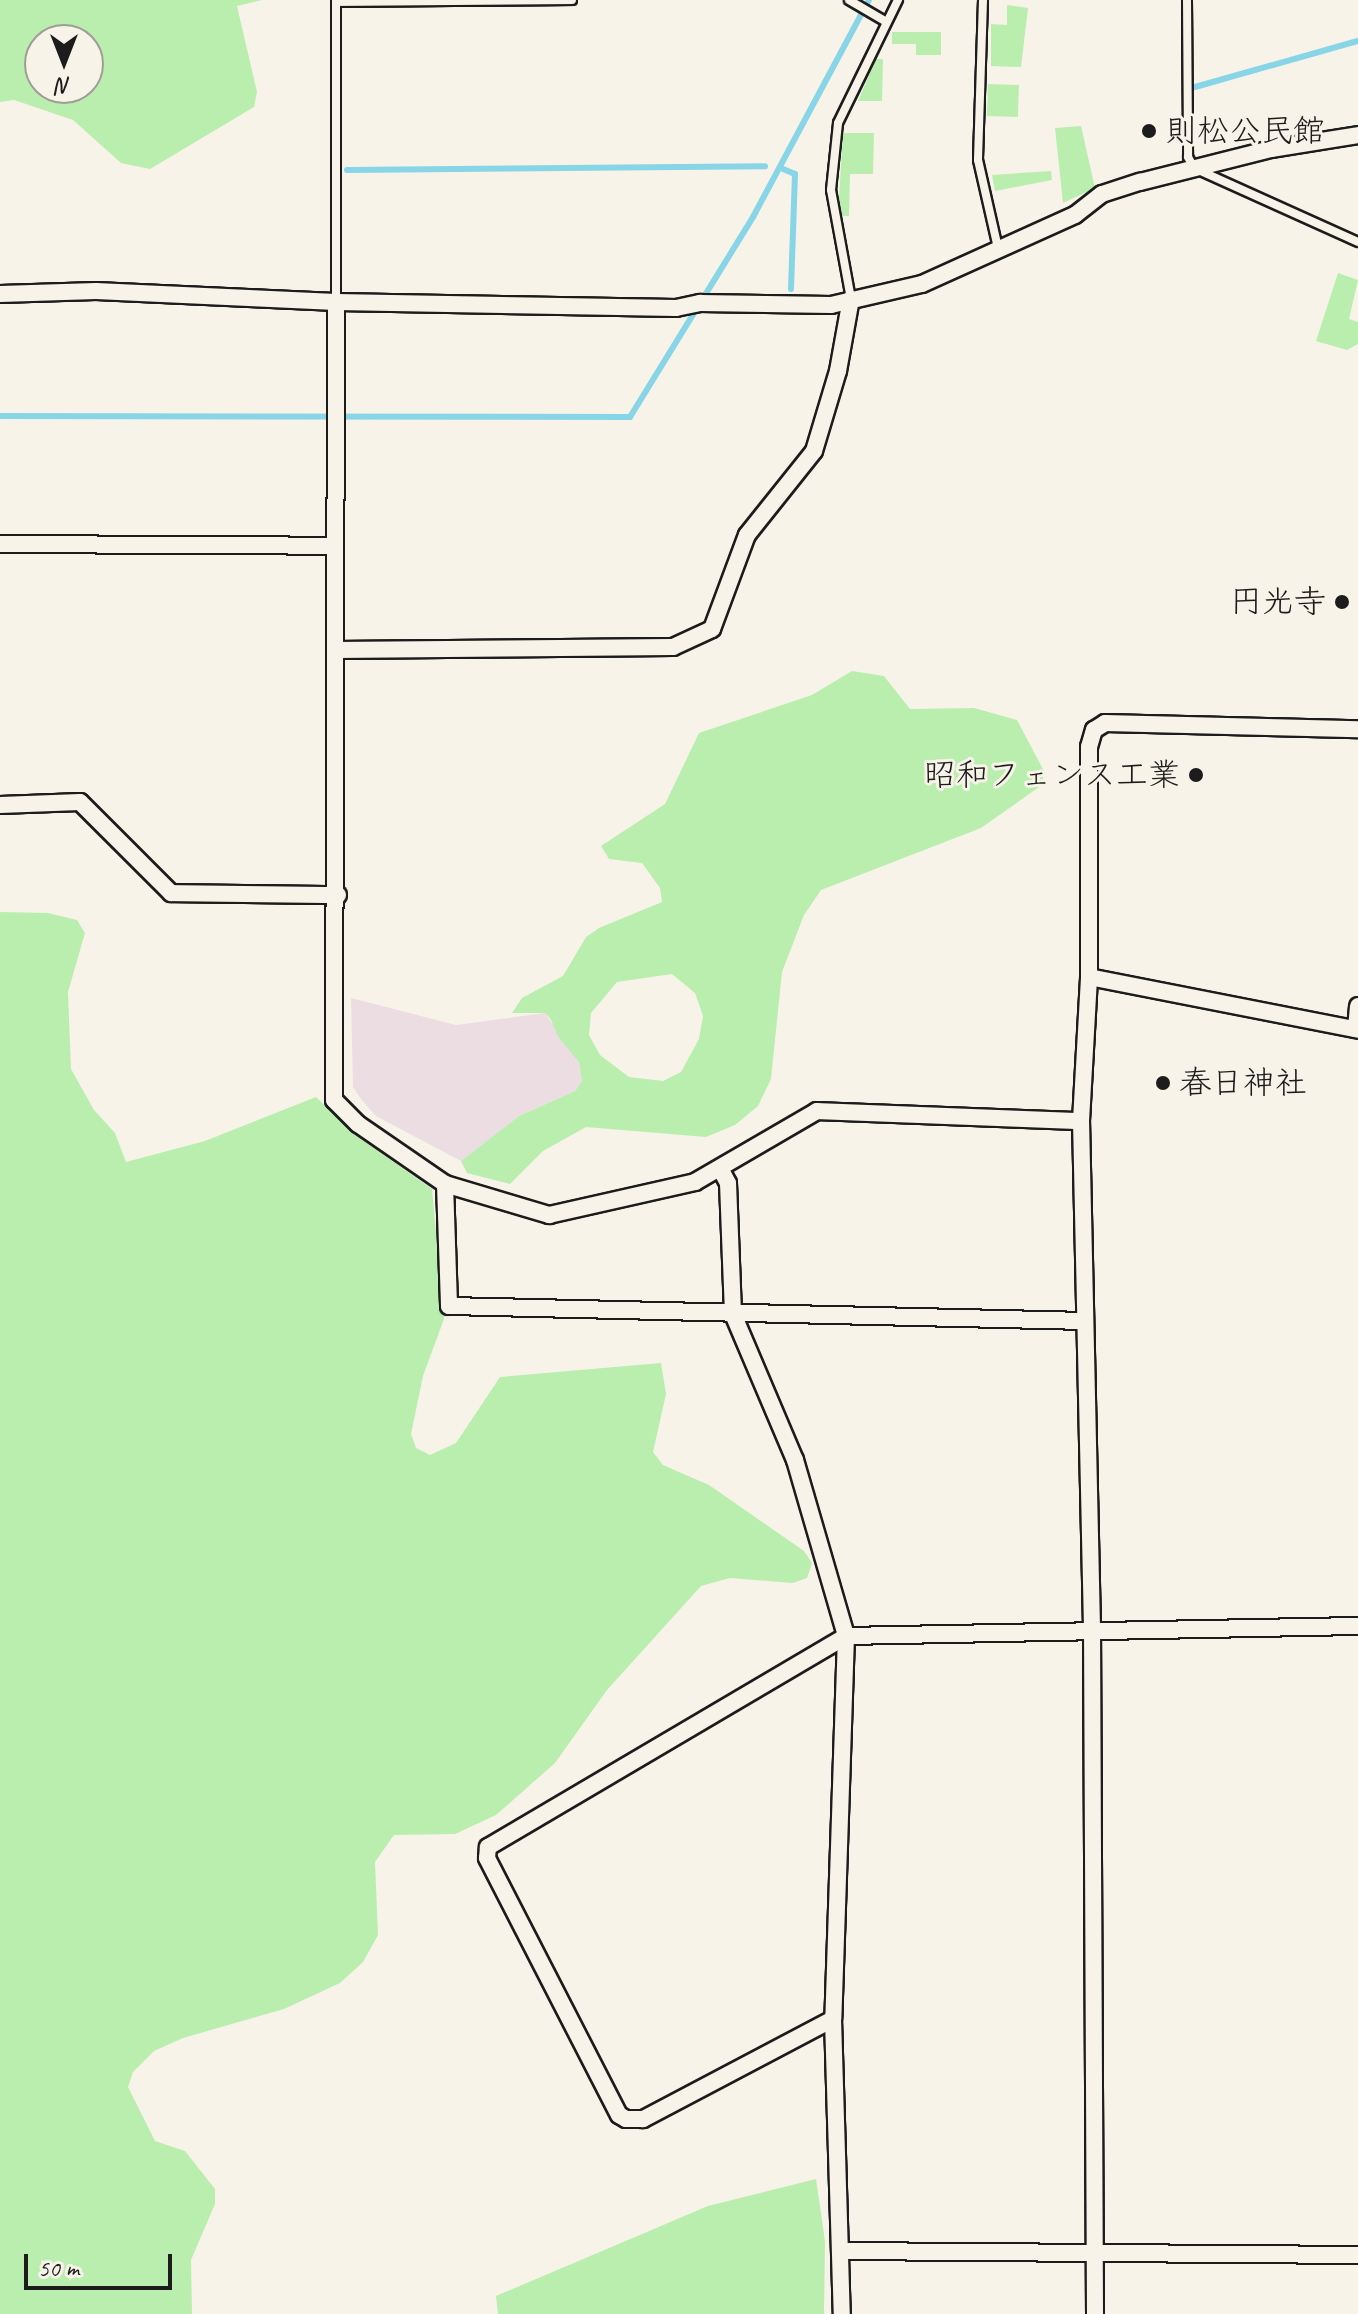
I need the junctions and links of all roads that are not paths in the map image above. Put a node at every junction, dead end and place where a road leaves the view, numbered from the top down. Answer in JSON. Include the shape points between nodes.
{"nodes":[{"id":1,"x":572,"y":0,"type":"edge"},
{"id":2,"x":898,"y":0,"type":"edge"},
{"id":3,"x":983,"y":0,"type":"edge"},
{"id":4,"x":1187,"y":0,"type":"edge"},
{"id":5,"x":336,"y":1,"type":"edge"},
{"id":6,"x":851,"y":1,"type":"edge"},
{"id":7,"x":885,"y":21,"type":"junction"},
{"id":8,"x":1358,"y":135,"type":"edge"},
{"id":9,"x":1194,"y":168,"type":"junction"},
{"id":10,"x":1358,"y":242,"type":"edge"},
{"id":11,"x":998,"y":248,"type":"junction"},
{"id":12,"x":0,"y":294,"type":"edge"},
{"id":13,"x":851,"y":299,"type":"junction"},
{"id":14,"x":336,"y":302,"type":"junction"},
{"id":15,"x":0,"y":544,"type":"edge"},
{"id":16,"x":334,"y":546,"type":"junction"},
{"id":17,"x":335,"y":650,"type":"junction"},
{"id":18,"x":1358,"y":729,"type":"edge"},
{"id":19,"x":0,"y":805,"type":"edge"},
{"id":20,"x":338,"y":895,"type":"junction"},
{"id":21,"x":1089,"y":977,"type":"junction"},
{"id":22,"x":1358,"y":1006,"type":"edge"},
{"id":23,"x":1357,"y":1030,"type":"edge"},
{"id":24,"x":1081,"y":1121,"type":"junction"},
{"id":25,"x":721,"y":1170,"type":"junction"},
{"id":26,"x":445,"y":1184,"type":"junction"},
{"id":27,"x":733,"y":1314,"type":"junction"},
{"id":28,"x":1085,"y":1321,"type":"junction"},
{"id":29,"x":1358,"y":1626,"type":"edge"},
{"id":30,"x":1092,"y":1628,"type":"junction"},
{"id":31,"x":846,"y":1636,"type":"junction"},
{"id":32,"x":833,"y":2019,"type":"junction"},
{"id":33,"x":1094,"y":2250,"type":"junction"},
{"id":34,"x":842,"y":2251,"type":"junction"},
{"id":35,"x":1358,"y":2255,"type":"edge"},
{"id":36,"x":842,"y":2314,"type":"edge"},
{"id":37,"x":1095,"y":2314,"type":"edge"}],
"edges":[{"from":1,"to":5,"type":"lane"},
{"from":2,"to":7,"type":"lane"},
{"from":3,"to":11,"type":"lane","via":[[978,160]]},
{"from":4,"to":9,"type":"lane","via":[[1188,157]]},
{"from":5,"to":14,"type":"lane"},
{"from":6,"to":7,"type":"lane"},
{"from":7,"to":13,"type":"lane","via":[[838,123],[833,159],[834,224]]},
{"from":8,"to":9,"type":"street"},
{"from":9,"to":10,"type":"lane"},
{"from":9,"to":11,"type":"street","via":[[1102,194],[1075,215]]},
{"from":11,"to":13,"type":"street","via":[[922,284]]},
{"from":12,"to":14,"type":"street","via":[[96,291]]},
{"from":13,"to":14,"type":"street","via":[[831,305],[700,303],[676,308]]},
{"from":13,"to":17,"type":"street","via":[[838,371],[814,451],[747,535],[712,629],[673,647]]},
{"from":14,"to":16,"type":"street"},
{"from":15,"to":16,"type":"street"},
{"from":16,"to":17,"type":"street"},
{"from":17,"to":20,"type":"street"},
{"from":18,"to":21,"type":"street","via":[[1098,726],[1089,747]]},
{"from":19,"to":20,"type":"street","via":[[80,802],[171,893]]},
{"from":20,"to":26,"type":"street","via":[[334,1100],[358,1124]]},
{"from":21,"to":23,"type":"street"},
{"from":21,"to":24,"type":"street"},
{"from":22,"to":23,"type":"street"},
{"from":24,"to":25,"type":"street","via":[[817,1111]]},
{"from":24,"to":28,"type":"street"},
{"from":25,"to":26,"type":"street","via":[[621,1203],[549,1215]]},
{"from":25,"to":27,"type":"street","via":[[728,1183]]},
{"from":26,"to":27,"type":"street","via":[[449,1306]]},
{"from":27,"to":28,"type":"street"},
{"from":27,"to":31,"type":"street","via":[[795,1460]]},
{"from":28,"to":30,"type":"street"},
{"from":29,"to":30,"type":"street"},
{"from":30,"to":31,"type":"street"},
{"from":30,"to":33,"type":"street"},
{"from":31,"to":32,"type":"street"},
{"from":31,"to":32,"type":"street","via":[[490,1844],[487,1852],[619,2115],[626,2119],[643,2119]]},
{"from":32,"to":34,"type":"street"},
{"from":33,"to":34,"type":"street"},
{"from":33,"to":35,"type":"street"},
{"from":33,"to":37,"type":"street"},
{"from":34,"to":36,"type":"street"}]}
